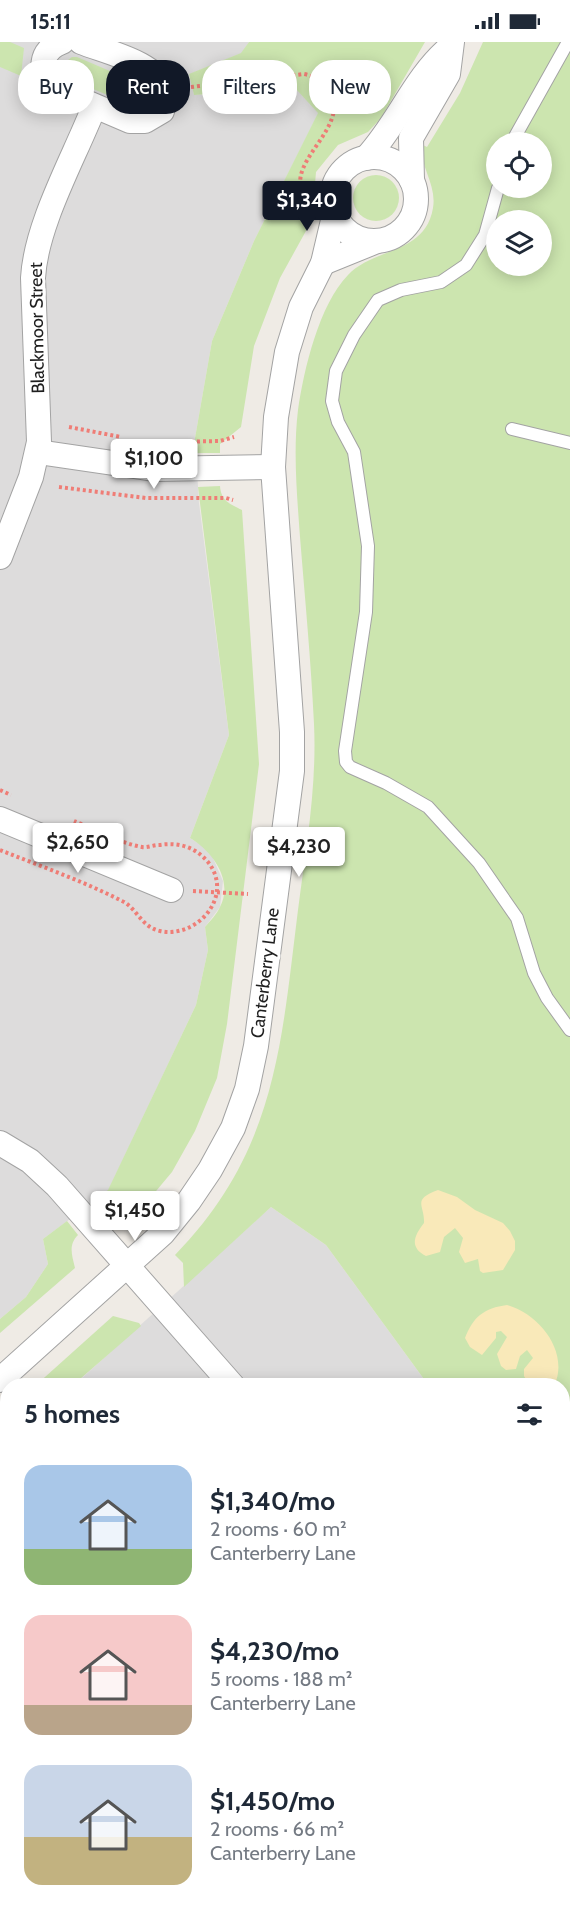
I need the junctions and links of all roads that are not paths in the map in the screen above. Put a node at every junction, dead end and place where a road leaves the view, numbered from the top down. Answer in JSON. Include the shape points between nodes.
{"nodes":[{"id":1,"x":62,"y":42,"type":"edge"},
{"id":2,"x":81,"y":42,"type":"edge"},
{"id":3,"x":568,"y":42,"type":"edge"},
{"id":4,"x":451,"y":45,"type":"edge"},
{"id":5,"x":44,"y":60,"type":"edge"},
{"id":6,"x":94,"y":107,"type":"edge"},
{"id":7,"x":91,"y":114,"type":"edge"},
{"id":8,"x":518,"y":132,"type":"edge"},
{"id":9,"x":366,"y":158,"type":"junction"},
{"id":10,"x":412,"y":181,"type":"junction"},
{"id":11,"x":495,"y":198,"type":"edge"},
{"id":12,"x":335,"y":212,"type":"junction"},
{"id":13,"x":377,"y":241,"type":"junction"},
{"id":14,"x":323,"y":263,"type":"junction"},
{"id":15,"x":512,"y":429,"type":"dead end"},
{"id":16,"x":570,"y":443,"type":"edge"},
{"id":17,"x":38,"y":452,"type":"junction"},
{"id":18,"x":273,"y":468,"type":"junction"},
{"id":19,"x":0,"y":557,"type":"edge"},
{"id":20,"x":0,"y":819,"type":"edge"},
{"id":21,"x":171,"y":890,"type":"road end"},
{"id":22,"x":570,"y":1030,"type":"edge"},
{"id":23,"x":0,"y":1143,"type":"edge"},
{"id":24,"x":127,"y":1264,"type":"junction"},
{"id":25,"x":2,"y":1378,"type":"edge"},
{"id":26,"x":226,"y":1378,"type":"edge"}],
"edges":[{"from":1,"to":5,"type":"street"},
{"from":2,"to":6,"type":"street","via":[[154,72],[167,91],[162,111],[145,121],[130,121]]},
{"from":3,"to":8,"type":"lane"},
{"from":4,"to":9,"type":"street","name":"Canterberry Lane","via":[[430,64],[392,127]]},
{"from":4,"to":10,"type":"street","name":"Canterberry Lane","via":[[448,74],[411,138]]},
{"from":7,"to":17,"type":"street","name":"Blackmoor Street","via":[[35,257]]},
{"from":9,"to":10,"type":"street","via":[[394,162]]},
{"from":9,"to":12,"type":"street","name":"Canterberry Lane","via":[[347,168],[339,179],[332,198]]},
{"from":10,"to":13,"type":"street","name":"Canterberry Lane","via":[[416,208],[411,220],[402,231]]},
{"from":11,"to":22,"type":"lane","via":[[485,236],[466,265],[441,282],[401,290],[378,300],[336,371],[332,401],[354,452],[368,546],[366,612],[346,762],[428,807],[478,863],[517,918],[534,973]]},
{"from":12,"to":13,"type":"street","via":[[351,234]]},
{"from":12,"to":14,"type":"street","name":"Canterberry Lane"},
{"from":13,"to":14,"type":"street","name":"Canterberry Lane"},
{"from":14,"to":18,"type":"street","name":"Canterberry Lane","via":[[301,307],[284,361]]},
{"from":15,"to":16,"type":"lane"},
{"from":17,"to":18,"type":"street","via":[[154,469]]},
{"from":17,"to":19,"type":"street","name":"Blackmoor Street"},
{"from":18,"to":24,"type":"street","name":"Canterberry Lane","via":[[292,771],[252,1070],[233,1128],[200,1186],[163,1233]]},
{"from":20,"to":21,"type":"street"},
{"from":23,"to":24,"type":"street","via":[[44,1172]]},
{"from":24,"to":25,"type":"street","name":"Canterberry Lane"},
{"from":24,"to":26,"type":"street"}]}
